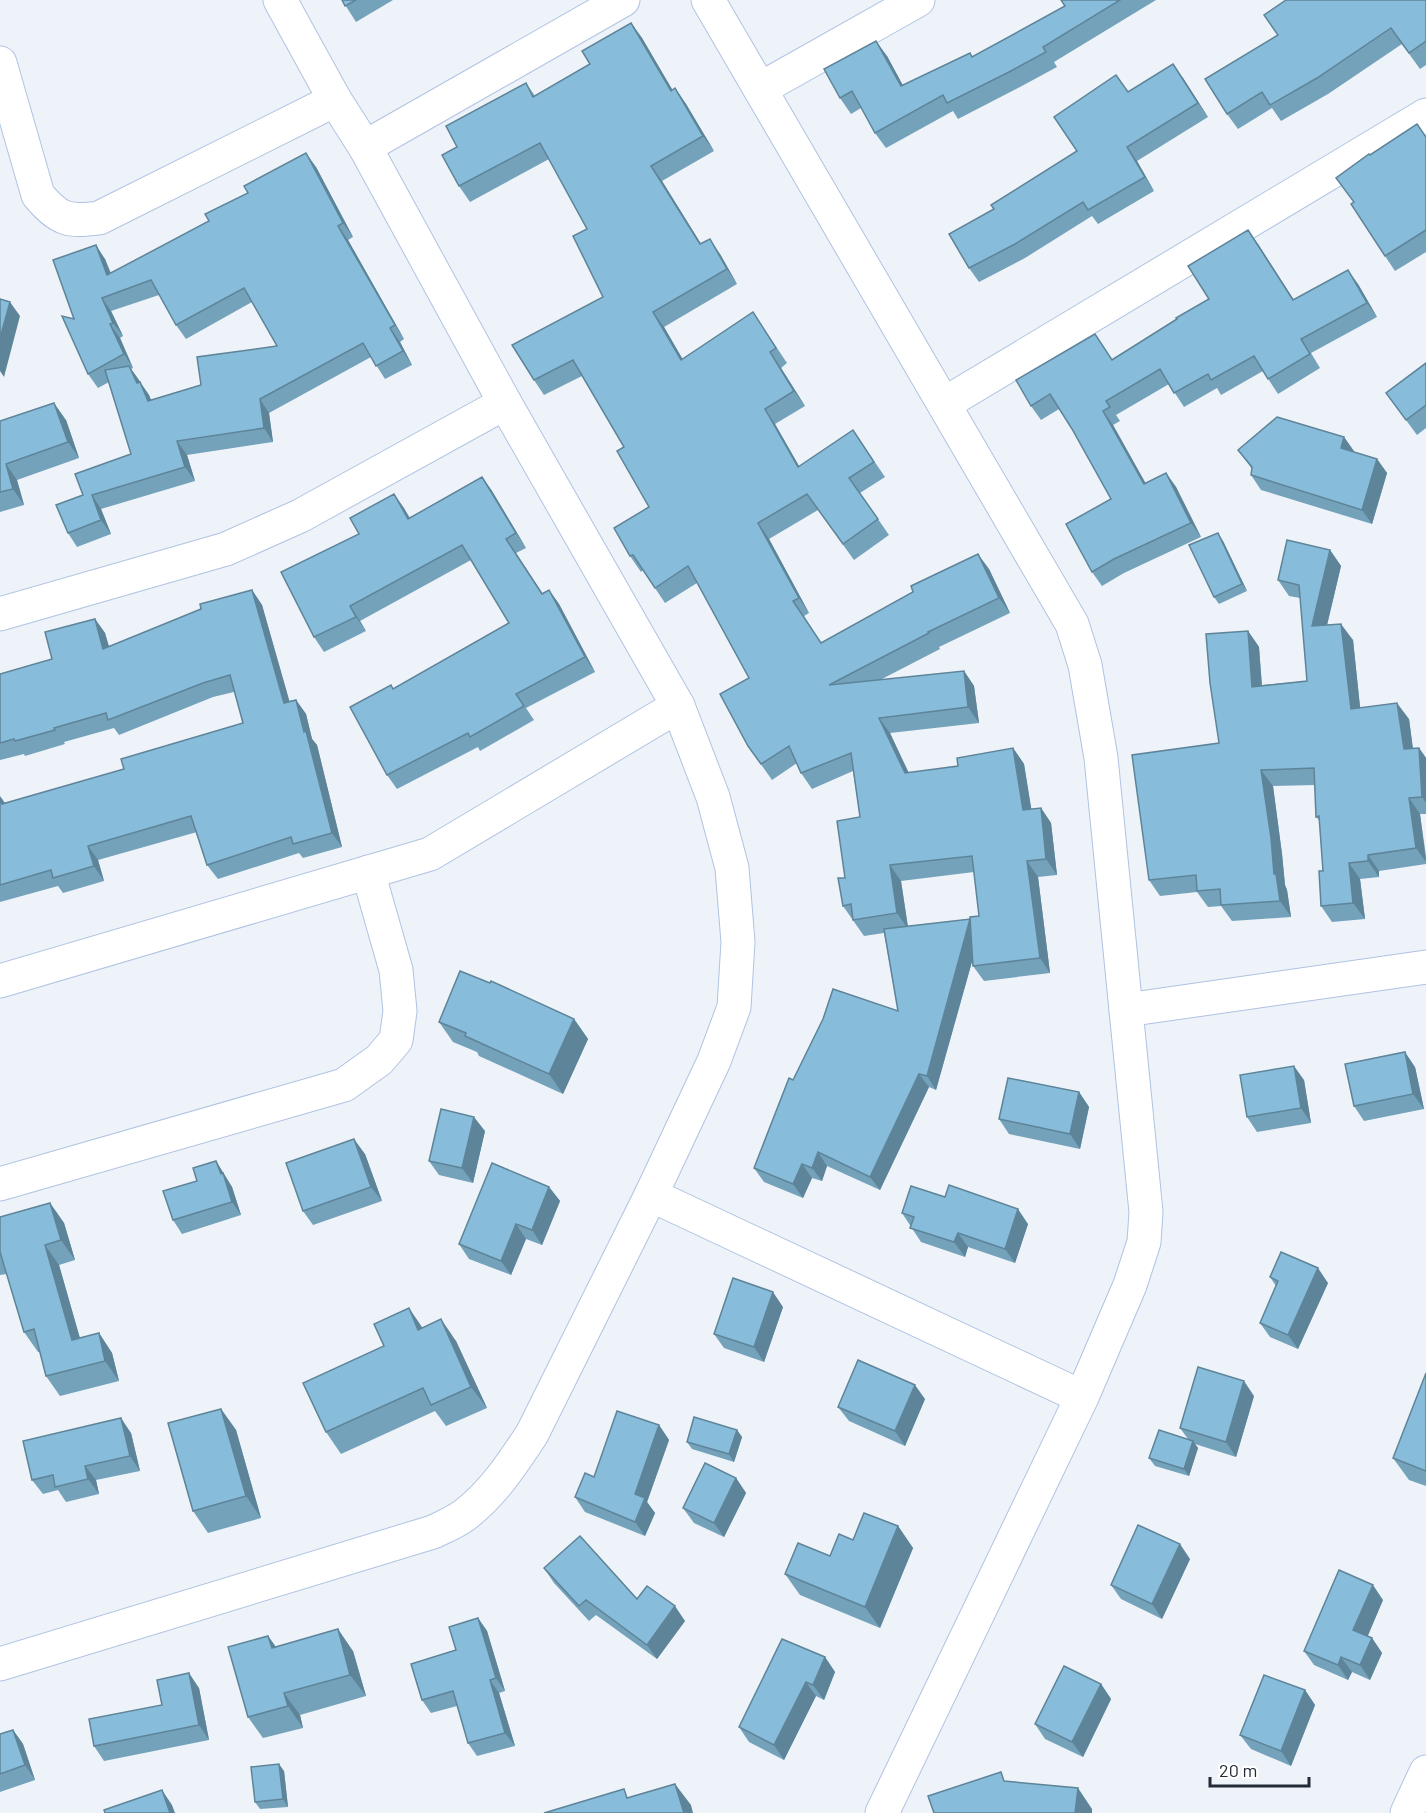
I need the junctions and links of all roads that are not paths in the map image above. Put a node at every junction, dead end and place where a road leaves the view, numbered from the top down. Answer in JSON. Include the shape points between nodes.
{"nodes":[{"id":1,"x":280,"y":0,"type":"edge"},
{"id":2,"x":623,"y":0,"type":"edge"},
{"id":3,"x":708,"y":0,"type":"edge"},
{"id":4,"x":918,"y":0,"type":"edge"},
{"id":5,"x":0,"y":63,"type":"edge"},
{"id":6,"x":760,"y":89,"type":"junction"},
{"id":7,"x":335,"y":100,"type":"junction"},
{"id":8,"x":1426,"y":115,"type":"edge"},
{"id":9,"x":365,"y":147,"type":"junction"},
{"id":10,"x":505,"y":403,"type":"junction"},
{"id":11,"x":944,"y":404,"type":"junction"},
{"id":12,"x":0,"y":615,"type":"edge"},
{"id":13,"x":678,"y":706,"type":"junction"},
{"id":14,"x":368,"y":872,"type":"junction"},
{"id":15,"x":1426,"y":967,"type":"edge"},
{"id":16,"x":0,"y":981,"type":"edge"},
{"id":17,"x":1126,"y":1010,"type":"junction"},
{"id":18,"x":0,"y":1184,"type":"edge"},
{"id":19,"x":651,"y":1195,"type":"junction"},
{"id":20,"x":1082,"y":1397,"type":"junction"},
{"id":21,"x":0,"y":1664,"type":"edge"},
{"id":22,"x":1426,"y":1772,"type":"edge"},
{"id":23,"x":882,"y":1813,"type":"edge"},
{"id":24,"x":1407,"y":1813,"type":"edge"}],
"edges":[{"from":1,"to":7,"type":"street"},
{"from":2,"to":9,"type":"street"},
{"from":3,"to":6,"type":"street"},
{"from":4,"to":6,"type":"street"},
{"from":5,"to":7,"type":"street","via":[[38,195],[53,212],[76,221],[99,218]]},
{"from":6,"to":11,"type":"street"},
{"from":7,"to":9,"type":"street"},
{"from":8,"to":11,"type":"street"},
{"from":9,"to":10,"type":"street"},
{"from":10,"to":12,"type":"street","via":[[300,516],[226,549]]},
{"from":10,"to":13,"type":"street"},
{"from":11,"to":17,"type":"street","via":[[1072,624],[1085,665],[1101,758]]},
{"from":13,"to":14,"type":"street","via":[[430,854]]},
{"from":13,"to":19,"type":"street","via":[[713,797],[729,858],[738,942],[734,1007],[714,1060]]},
{"from":14,"to":16,"type":"street"},
{"from":14,"to":18,"type":"street","via":[[396,970],[400,1011],[396,1040],[379,1060],[344,1085]]},
{"from":15,"to":17,"type":"street"},
{"from":17,"to":20,"type":"street","via":[[1146,1212],[1144,1242]]},
{"from":19,"to":20,"type":"street"},
{"from":19,"to":21,"type":"street","via":[[532,1434],[511,1466],[465,1516],[433,1532]]},
{"from":20,"to":23,"type":"street"},
{"from":22,"to":24,"type":"street"}]}
